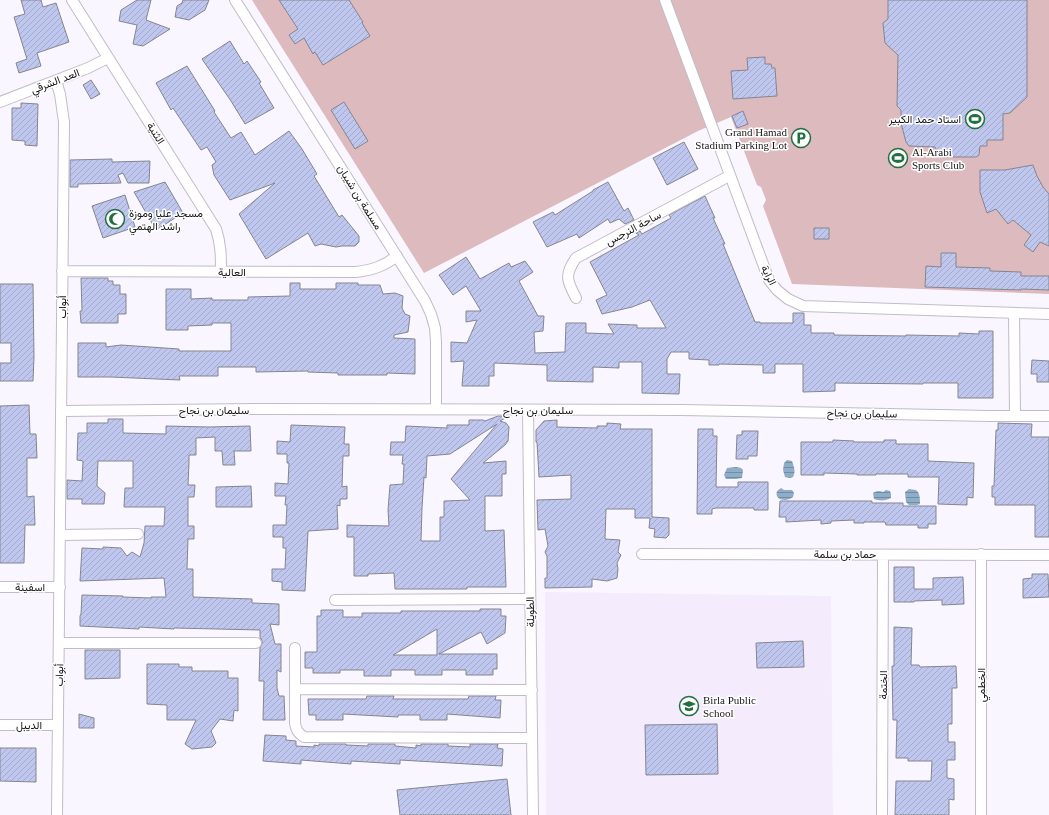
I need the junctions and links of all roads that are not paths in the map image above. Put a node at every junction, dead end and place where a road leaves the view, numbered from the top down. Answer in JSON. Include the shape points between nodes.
{"nodes":[{"id":1,"x":72,"y":0,"type":"edge"},
{"id":2,"x":235,"y":0,"type":"edge"},
{"id":3,"x":665,"y":0,"type":"edge"},
{"id":4,"x":108,"y":58,"type":"junction"},
{"id":5,"x":56,"y":81,"type":"junction"},
{"id":6,"x":0,"y":102,"type":"edge"},
{"id":7,"x":729,"y":176,"type":"junction"},
{"id":8,"x":397,"y":256,"type":"junction"},
{"id":9,"x":62,"y":271,"type":"junction"},
{"id":10,"x":220,"y":272,"type":"junction"},
{"id":11,"x":576,"y":298,"type":"dead end"},
{"id":12,"x":1014,"y":313,"type":"junction"},
{"id":13,"x":1049,"y":314,"type":"edge"},
{"id":14,"x":436,"y":410,"type":"junction"},
{"id":15,"x":528,"y":410,"type":"junction"},
{"id":16,"x":62,"y":411,"type":"junction"},
{"id":17,"x":1015,"y":416,"type":"junction"},
{"id":18,"x":1049,"y":416,"type":"edge"},
{"id":19,"x":138,"y":534,"type":"dead end"},
{"id":20,"x":60,"y":535,"type":"junction"},
{"id":21,"x":642,"y":554,"type":"dead end"},
{"id":22,"x":981,"y":554,"type":"junction"},
{"id":23,"x":1049,"y":554,"type":"edge"},
{"id":24,"x":883,"y":555,"type":"junction"},
{"id":25,"x":0,"y":587,"type":"edge"},
{"id":26,"x":60,"y":587,"type":"junction"},
{"id":27,"x":530,"y":599,"type":"junction"},
{"id":28,"x":335,"y":600,"type":"dead end"},
{"id":29,"x":256,"y":643,"type":"dead end"},
{"id":30,"x":59,"y":644,"type":"junction"},
{"id":31,"x":295,"y":648,"type":"dead end"},
{"id":32,"x":295,"y":689,"type":"junction"},
{"id":33,"x":532,"y":690,"type":"junction"},
{"id":34,"x":0,"y":725,"type":"edge"},
{"id":35,"x":58,"y":726,"type":"junction"},
{"id":36,"x":532,"y":738,"type":"junction"},
{"id":37,"x":57,"y":815,"type":"edge"},
{"id":38,"x":533,"y":815,"type":"edge"},
{"id":39,"x":882,"y":815,"type":"edge"},
{"id":40,"x":981,"y":815,"type":"edge"}],
"edges":[{"from":1,"to":4,"type":"street","name":"الثنية"},
{"from":2,"to":8,"type":"street","name":"مسلمة بن شيبان"},
{"from":3,"to":7,"type":"street","name":"الراية"},
{"from":4,"to":5,"type":"street","name":"العد الشرقي"},
{"from":4,"to":10,"type":"street","name":"الثنية","via":[[216,229],[221,250]]},
{"from":5,"to":6,"type":"street","name":"العد الشرقي"},
{"from":5,"to":9,"type":"street","name":"أبواب","via":[[64,122]]},
{"from":7,"to":11,"type":"street","name":"ساحة النرجس","via":[[576,258],[568,273],[569,286]]},
{"from":7,"to":12,"type":"street","name":"الراية","via":[[768,280],[788,299],[803,306]]},
{"from":8,"to":10,"type":"street","name":"العالية","via":[[368,271]]},
{"from":8,"to":14,"type":"street","name":"مسلمة بن شيبان","via":[[425,300],[435,328]]},
{"from":9,"to":10,"type":"street","name":"العالية"},
{"from":9,"to":16,"type":"street","name":"أبواب"},
{"from":12,"to":13,"type":"street","name":"الراية"},
{"from":12,"to":17,"type":"street"},
{"from":14,"to":15,"type":"street","name":"سليمان بن نجاح"},
{"from":14,"to":16,"type":"street","name":"سليمان بن نجاح"},
{"from":15,"to":17,"type":"street","name":"سليمان بن نجاح"},
{"from":15,"to":27,"type":"street","name":"الطويلة"},
{"from":16,"to":20,"type":"street","name":"أبواب"},
{"from":17,"to":18,"type":"street","name":"سليمان بن نجاح"},
{"from":19,"to":20,"type":"street"},
{"from":20,"to":26,"type":"street","name":"أبواب"},
{"from":21,"to":24,"type":"street","name":"حماد بن سلمة"},
{"from":22,"to":23,"type":"street","name":"حماد بن سلمة"},
{"from":22,"to":24,"type":"street","name":"حماد بن سلمة"},
{"from":22,"to":40,"type":"street","name":"الخطمي"},
{"from":24,"to":39,"type":"street","name":"الختمة"},
{"from":25,"to":26,"type":"street","name":"اسفينة"},
{"from":26,"to":30,"type":"street","name":"أبواب"},
{"from":27,"to":28,"type":"street"},
{"from":27,"to":33,"type":"street","name":"الطويلة"},
{"from":29,"to":30,"type":"street"},
{"from":30,"to":35,"type":"street","name":"أبواب"},
{"from":31,"to":32,"type":"street"},
{"from":32,"to":33,"type":"street"},
{"from":32,"to":36,"type":"street","via":[[296,729],[304,737]]},
{"from":33,"to":36,"type":"street","name":"الطويلة"},
{"from":34,"to":35,"type":"street","name":"الديبل"},
{"from":35,"to":37,"type":"street","name":"أبواب"},
{"from":36,"to":38,"type":"street","name":"الطويلة"}]}
